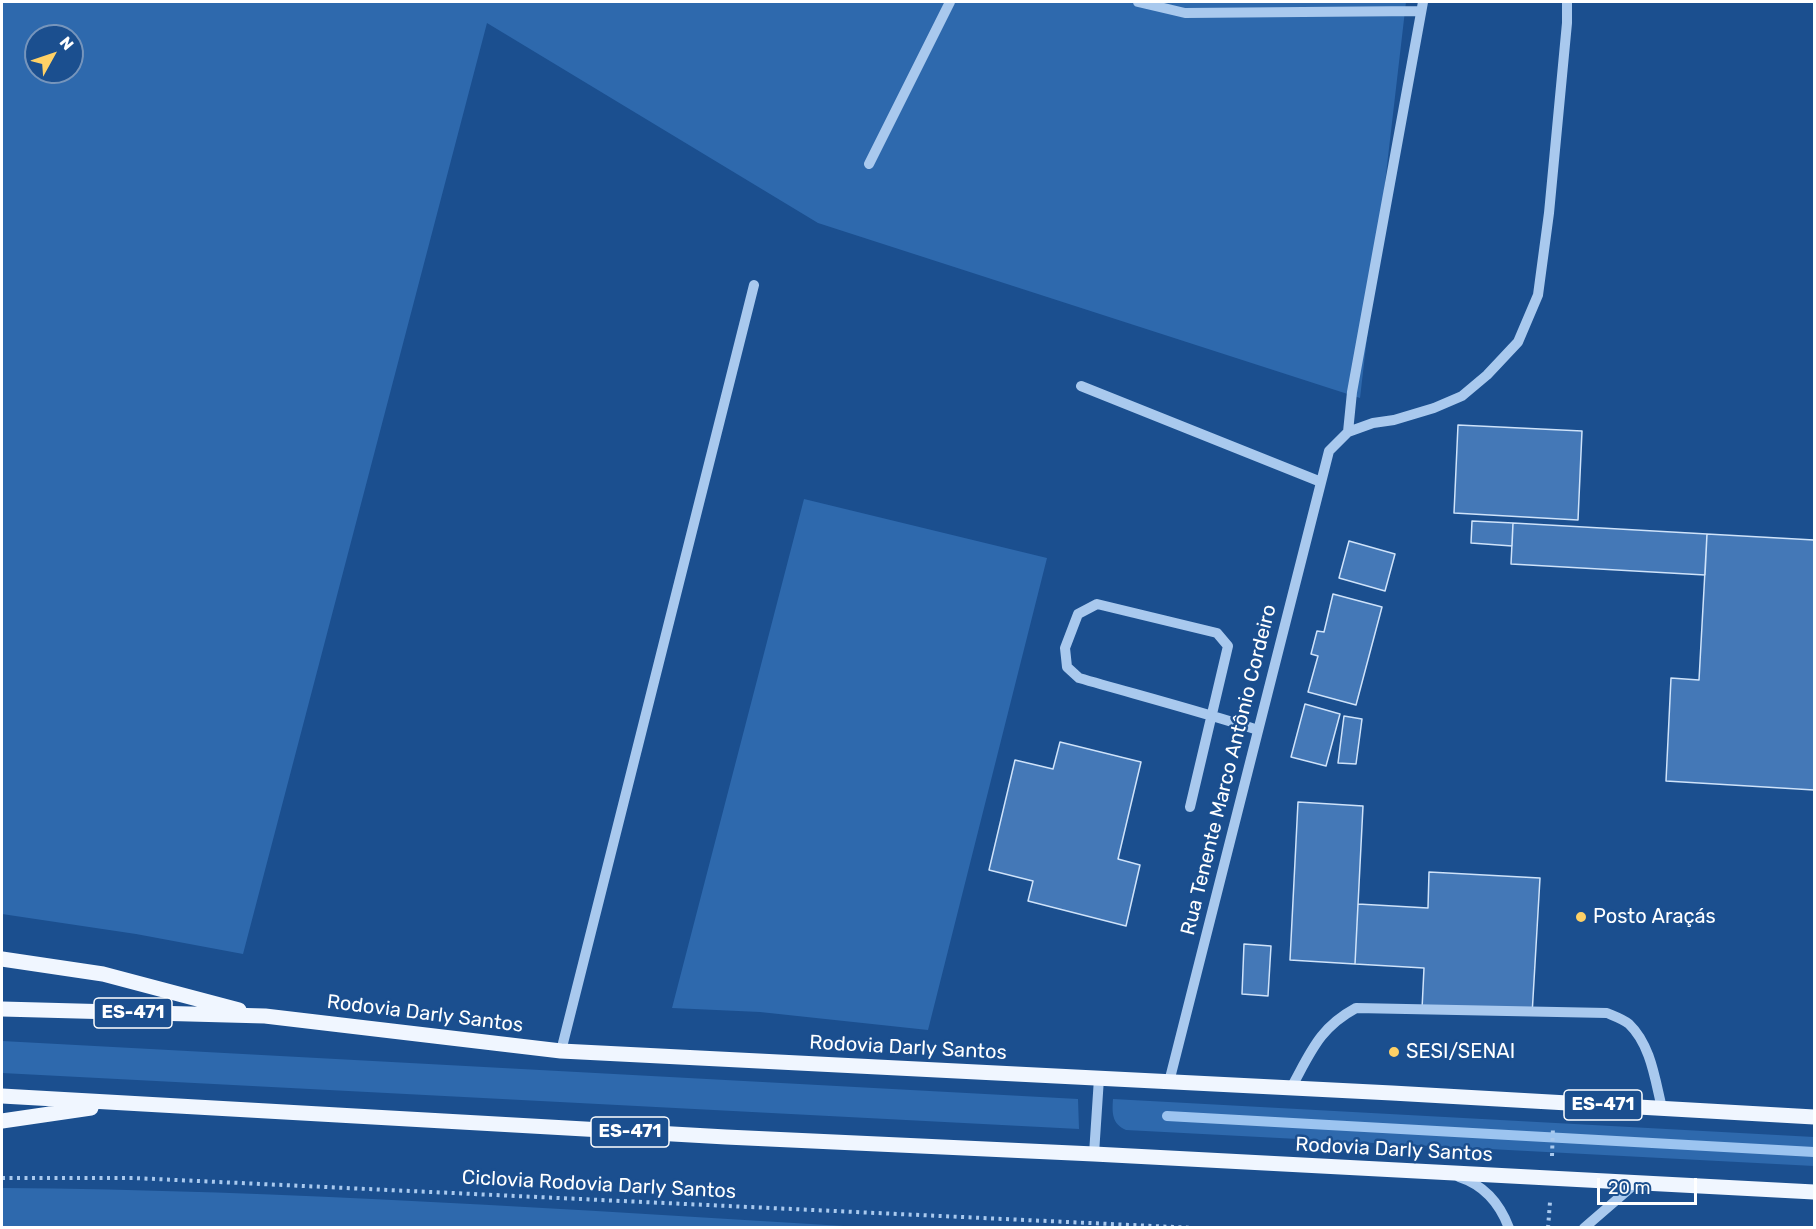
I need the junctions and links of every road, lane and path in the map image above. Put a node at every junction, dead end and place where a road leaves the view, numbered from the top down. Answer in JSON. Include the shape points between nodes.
{"nodes":[{"id":1,"x":950,"y":2,"type":"edge"},
{"id":2,"x":1138,"y":2,"type":"edge"},
{"id":3,"x":1567,"y":2,"type":"edge"},
{"id":4,"x":1422,"y":6,"type":"edge"},
{"id":5,"x":869,"y":164,"type":"dead end"},
{"id":6,"x":754,"y":285,"type":"dead end"},
{"id":7,"x":1081,"y":386,"type":"dead end"},
{"id":8,"x":1348,"y":432,"type":"junction"},
{"id":9,"x":1321,"y":482,"type":"junction"},
{"id":10,"x":1212,"y":716,"type":"junction"},
{"id":11,"x":1258,"y":730,"type":"junction"},
{"id":12,"x":1190,"y":807,"type":"dead end"},
{"id":13,"x":2,"y":959,"type":"edge"},
{"id":14,"x":2,"y":1009,"type":"edge"},
{"id":15,"x":265,"y":1016,"type":"junction"},
{"id":16,"x":561,"y":1051,"type":"junction"},
{"id":17,"x":1099,"y":1078,"type":"junction"},
{"id":18,"x":1169,"y":1082,"type":"junction"},
{"id":19,"x":1291,"y":1088,"type":"junction"},
{"id":20,"x":2,"y":1096,"type":"edge"},
{"id":21,"x":120,"y":1103,"type":"junction"},
{"id":22,"x":1662,"y":1108,"type":"junction"},
{"id":23,"x":1815,"y":1117,"type":"edge"},
{"id":24,"x":2,"y":1121,"type":"edge"},
{"id":25,"x":1554,"y":1122,"type":"dead end"},
{"id":26,"x":1552,"y":1153,"type":"dead end"},
{"id":27,"x":1094,"y":1154,"type":"junction"},
{"id":28,"x":1451,"y":1174,"type":"junction"},
{"id":29,"x":2,"y":1178,"type":"edge"},
{"id":30,"x":1636,"y":1183,"type":"junction"},
{"id":31,"x":1815,"y":1192,"type":"edge"},
{"id":32,"x":1195,"y":1227,"type":"edge"},
{"id":33,"x":1509,"y":1227,"type":"edge"},
{"id":34,"x":1584,"y":1227,"type":"edge"}],
"edges":[{"from":1,"to":5,"type":"lane"},
{"from":2,"to":4,"type":"lane","via":[[1185,13]]},
{"from":3,"to":8,"type":"lane","via":[[1539,295],[1518,342],[1462,396],[1434,408]]},
{"from":4,"to":8,"type":"lane"},
{"from":6,"to":16,"type":"lane"},
{"from":7,"to":9,"type":"lane"},
{"from":8,"to":9,"type":"lane","name":"Rua Tenente Marco Antônio Cordeiro","via":[[1329,451]]},
{"from":9,"to":11,"type":"lane","name":"Rua Tenente Marco Antônio Cordeiro"},
{"from":10,"to":10,"type":"lane","via":[[1228,646],[1217,633],[1097,604],[1078,614],[1065,648],[1067,667],[1078,678]]},
{"from":10,"to":11,"type":"lane"},
{"from":10,"to":12,"type":"lane"},
{"from":11,"to":18,"type":"lane","name":"Rua Tenente Marco Antônio Cordeiro"},
{"from":13,"to":15,"type":"main road","via":[[103,974]]},
{"from":14,"to":15,"type":"main road","name":"Rodovia Darly Santos","number":"ES-471"},
{"from":15,"to":16,"type":"main road","name":"Rodovia Darly Santos","number":"ES-471"},
{"from":16,"to":17,"type":"main road","name":"Rodovia Darly Santos","number":"ES-471"},
{"from":17,"to":18,"type":"main road","name":"Rodovia Darly Santos","number":"ES-471"},
{"from":17,"to":27,"type":"lane"},
{"from":18,"to":19,"type":"main road","name":"Rodovia Darly Santos","number":"ES-471"},
{"from":19,"to":22,"type":"main road","name":"Rodovia Darly Santos","number":"ES-471"},
{"from":19,"to":22,"type":"lane","via":[[1319,1037],[1337,1018],[1356,1008],[1607,1013],[1627,1022],[1648,1053]]},
{"from":20,"to":21,"type":"main road","name":"Rodovia Darly Santos","number":"ES-471"},
{"from":21,"to":24,"type":"main road"},
{"from":21,"to":27,"type":"main road","name":"Rodovia Darly Santos","number":"ES-471"},
{"from":22,"to":23,"type":"main road","name":"Rodovia Darly Santos","number":"ES-471"},
{"from":25,"to":26,"type":"path"},
{"from":27,"to":28,"type":"main road","name":"Rodovia Darly Santos","number":"ES-471"},
{"from":28,"to":30,"type":"main road","name":"Rodovia Darly Santos","number":"ES-471"},
{"from":28,"to":33,"type":"lane","via":[[1482,1188],[1504,1214]]},
{"from":29,"to":32,"type":"path","name":"Ciclovia Rodovia Darly Santos","via":[[134,1178]]},
{"from":30,"to":31,"type":"main road","name":"Rodovia Darly Santos","number":"ES-471"},
{"from":30,"to":34,"type":"lane"}]}
